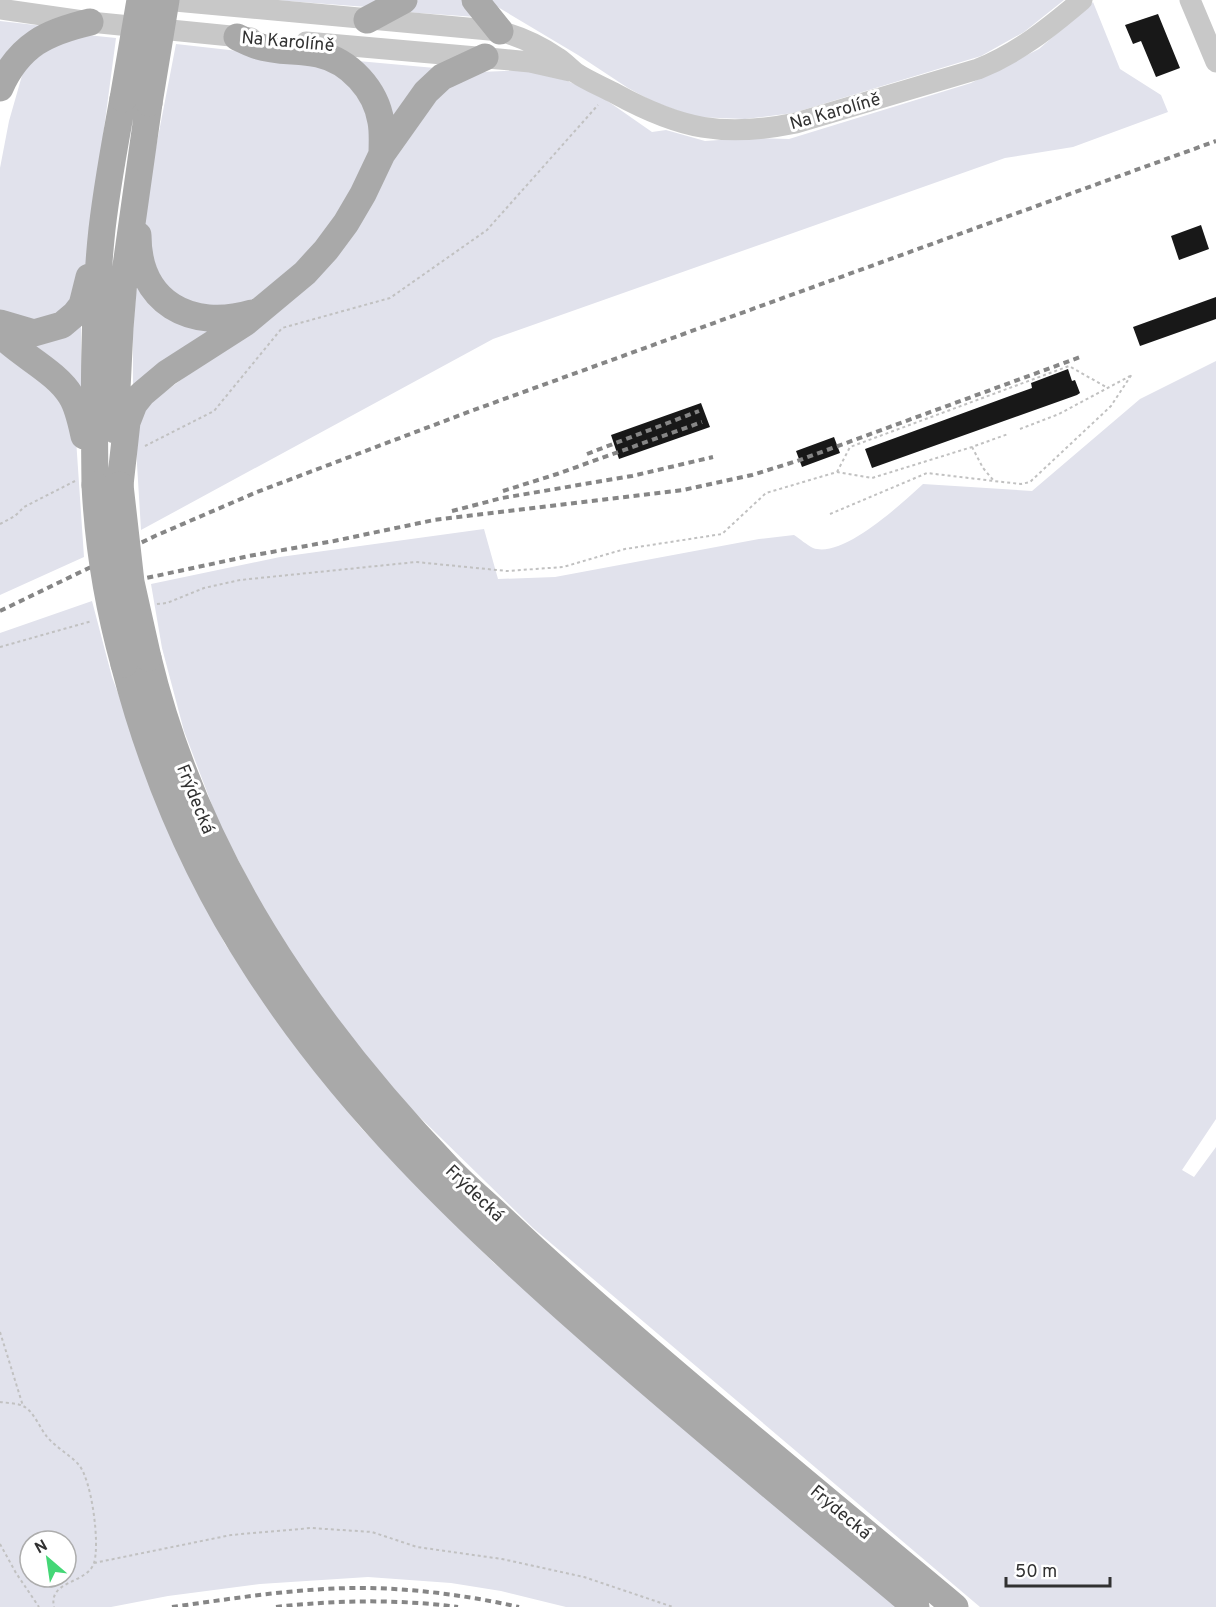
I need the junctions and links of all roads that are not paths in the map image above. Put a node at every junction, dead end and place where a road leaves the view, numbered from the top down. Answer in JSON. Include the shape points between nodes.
{"nodes":[{"id":1,"x":140,"y":0,"type":"edge"},
{"id":2,"x":165,"y":0,"type":"edge"},
{"id":3,"x":404,"y":0,"type":"edge"},
{"id":4,"x":475,"y":0,"type":"edge"},
{"id":5,"x":1082,"y":0,"type":"edge"},
{"id":6,"x":1190,"y":0,"type":"edge"},
{"id":7,"x":0,"y":9,"type":"edge"},
{"id":8,"x":368,"y":20,"type":"junction"},
{"id":9,"x":90,"y":22,"type":"junction"},
{"id":10,"x":500,"y":31,"type":"junction"},
{"id":11,"x":237,"y":37,"type":"junction"},
{"id":12,"x":486,"y":57,"type":"junction"},
{"id":13,"x":1216,"y":62,"type":"edge"},
{"id":14,"x":576,"y":73,"type":"junction"},
{"id":15,"x":0,"y":88,"type":"edge"},
{"id":16,"x":382,"y":154,"type":"junction"},
{"id":17,"x":138,"y":174,"type":"junction"},
{"id":18,"x":102,"y":230,"type":"junction"},
{"id":19,"x":266,"y":307,"type":"junction"},
{"id":20,"x":0,"y":324,"type":"edge"},
{"id":21,"x":0,"y":334,"type":"edge"},
{"id":22,"x":104,"y":477,"type":"junction"},
{"id":23,"x":136,"y":661,"type":"junction"},
{"id":24,"x":916,"y":1607,"type":"edge"},
{"id":25,"x":955,"y":1607,"type":"edge"}],
"edges":[{"from":1,"to":18,"type":"main road","bridge":true},
{"from":2,"to":8,"type":"street","name":"Na Karolíně"},
{"from":2,"to":17,"type":"main road","bridge":true},
{"from":3,"to":8,"type":"main road"},
{"from":4,"to":10,"type":"main road"},
{"from":5,"to":14,"type":"street","name":"Na Karolíně","via":[[1033,40],[990,64],[782,126],[736,130],[687,126],[651,113]]},
{"from":6,"to":13,"type":"street"},
{"from":7,"to":9,"type":"street","name":"Na Karolíně"},
{"from":8,"to":10,"type":"street","name":"Na Karolíně"},
{"from":9,"to":11,"type":"street","name":"Na Karolíně"},
{"from":9,"to":15,"type":"main road","via":[[63,29],[31,45],[17,58]]},
{"from":10,"to":14,"type":"street","name":"Na Karolíně","via":[[540,47]]},
{"from":11,"to":12,"type":"street","name":"Na Karolíně"},
{"from":11,"to":16,"type":"main road","via":[[258,46],[319,54],[351,71],[368,88],[376,104],[382,122]]},
{"from":12,"to":14,"type":"street","name":"Na Karolíně"},
{"from":12,"to":16,"type":"main road","via":[[431,85]]},
{"from":16,"to":19,"type":"main road","via":[[337,236],[300,278]]},
{"from":17,"to":19,"type":"main road","via":[[139,249],[145,273],[159,296],[176,309],[205,319],[232,318]]},
{"from":17,"to":22,"type":"main road","via":[[120,328],[115,437]]},
{"from":18,"to":20,"type":"main road","via":[[82,305],[71,318],[38,332]]},
{"from":18,"to":22,"type":"main road","via":[[93,401]]},
{"from":19,"to":22,"type":"main road","via":[[166,373],[142,394],[134,404]]},
{"from":21,"to":22,"type":"main road","via":[[70,395]]},
{"from":22,"to":23,"type":"main road","bridge":true,"via":[[131,582]]},
{"from":23,"to":24,"type":"main road","name":"Frýdecká","via":[[136,710],[179,826],[209,886],[237,938],[300,1032],[369,1116],[513,1263],[649,1384]]},
{"from":23,"to":25,"type":"main road","name":"Frýdecká","via":[[166,721],[210,835],[230,875],[288,974],[384,1097],[450,1170],[593,1302]]}]}
